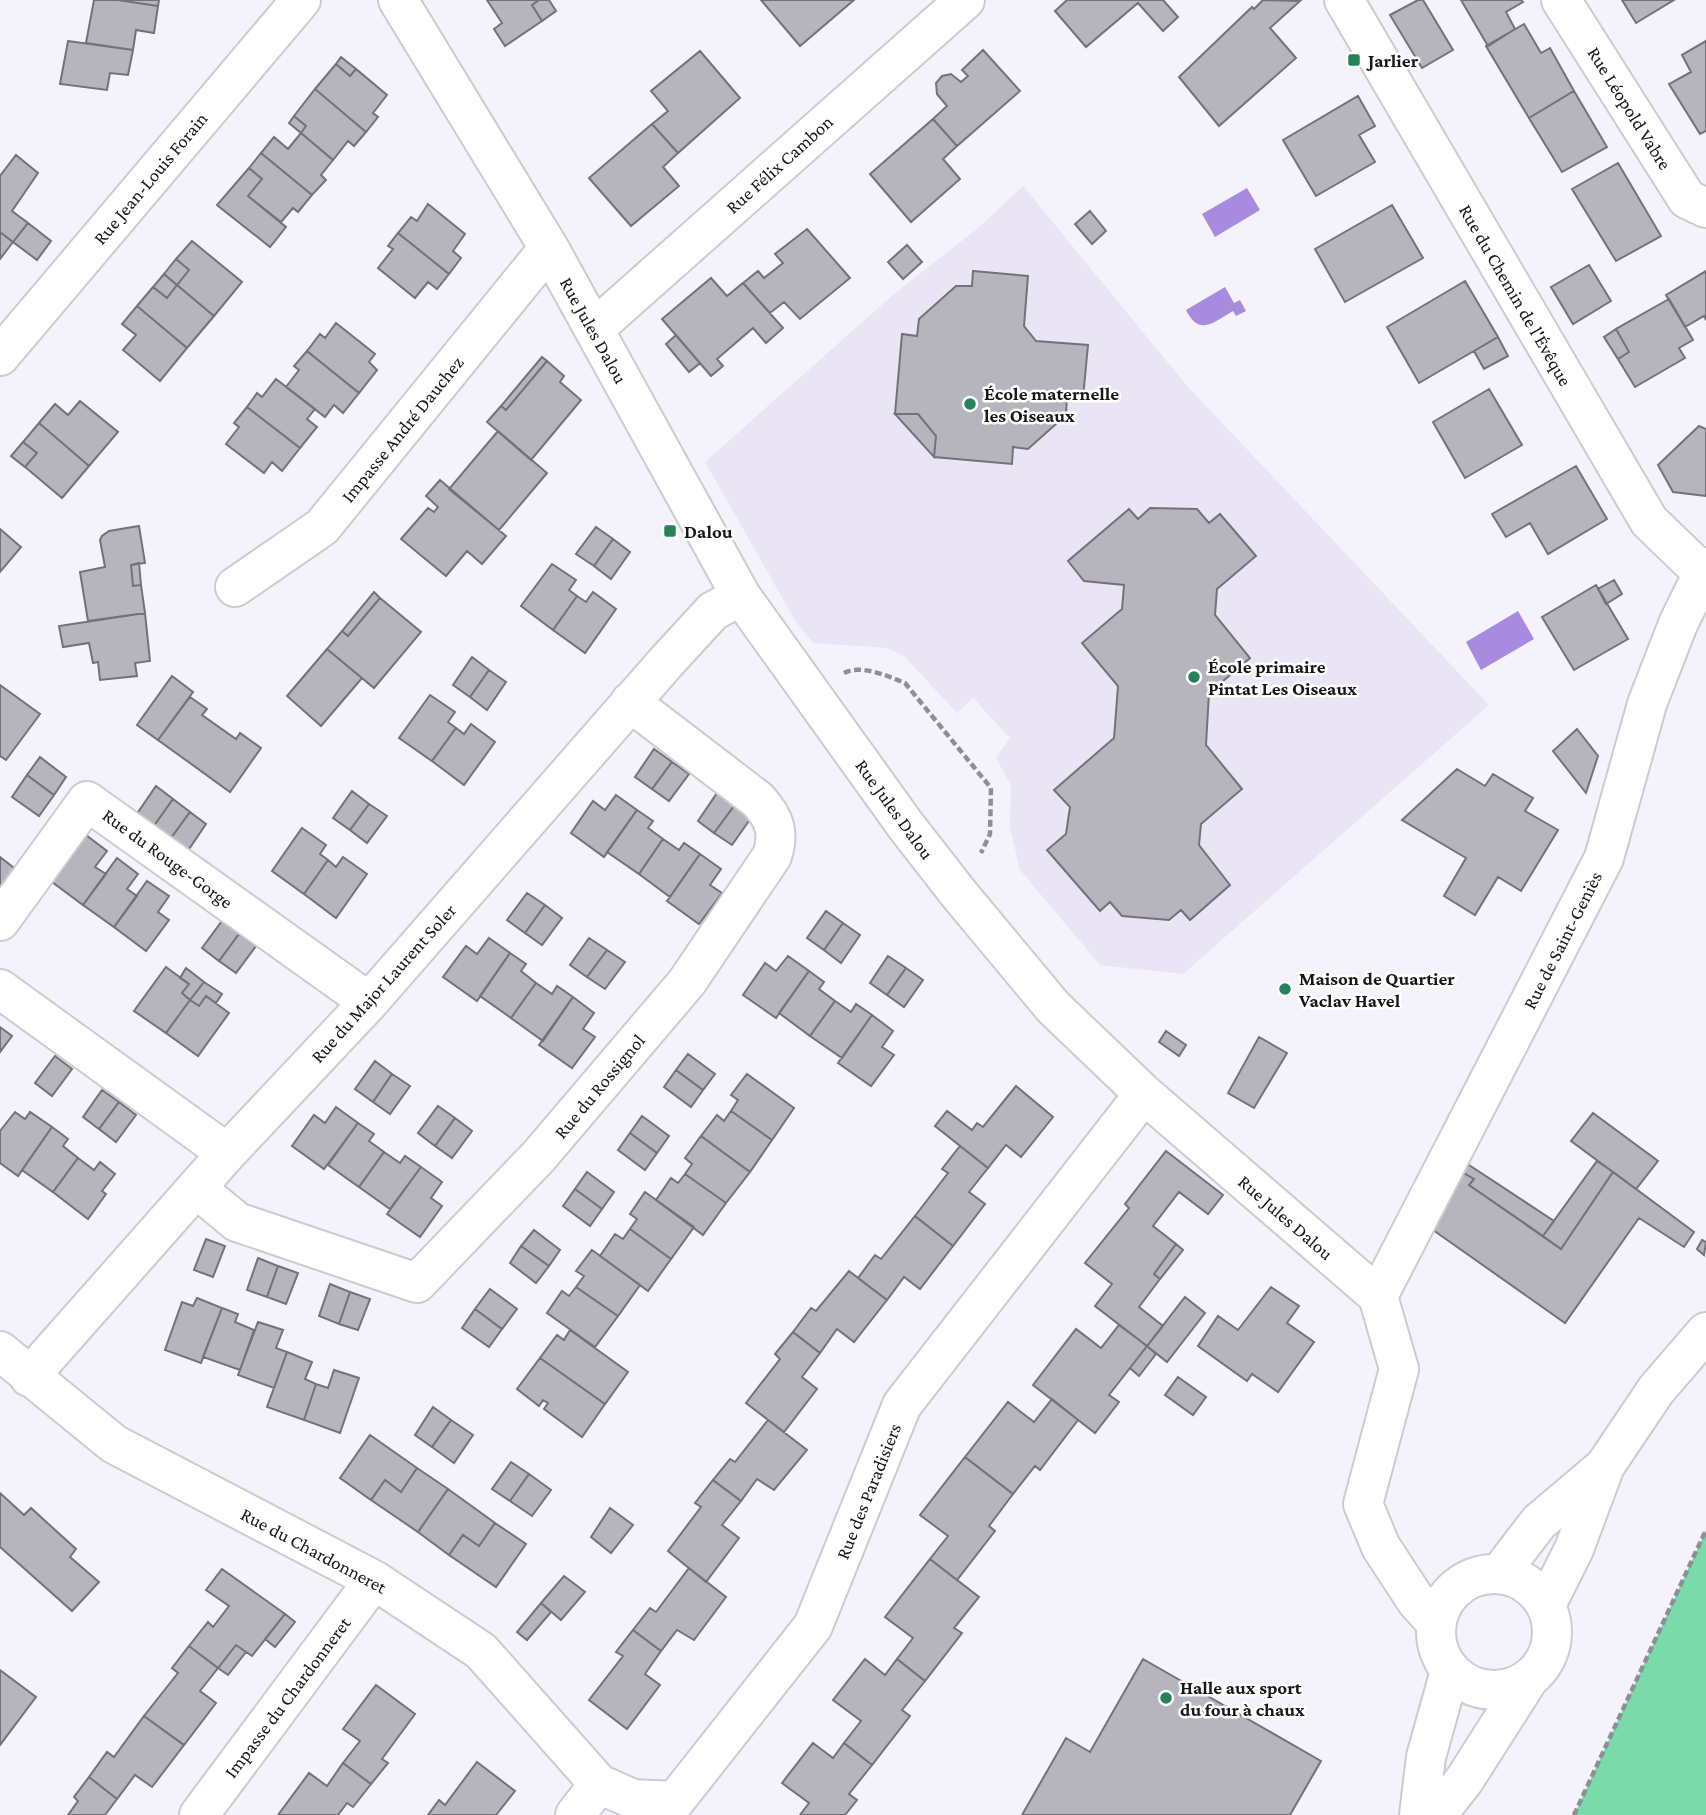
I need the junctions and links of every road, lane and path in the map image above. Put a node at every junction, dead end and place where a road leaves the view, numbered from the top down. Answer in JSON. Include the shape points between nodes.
{"nodes":[{"id":1,"x":301,"y":0,"type":"edge"},
{"id":2,"x":398,"y":0,"type":"edge"},
{"id":3,"x":965,"y":0,"type":"edge"},
{"id":4,"x":1344,"y":0,"type":"edge"},
{"id":5,"x":1561,"y":0,"type":"edge"},
{"id":6,"x":1706,"y":208,"type":"edge"},
{"id":7,"x":549,"y":248,"type":"junction"},
{"id":8,"x":594,"y":329,"type":"junction"},
{"id":9,"x":0,"y":356,"type":"edge"},
{"id":10,"x":1705,"y":572,"type":"edge"},
{"id":11,"x":235,"y":587,"type":"dead end"},
{"id":12,"x":741,"y":596,"type":"junction"},
{"id":13,"x":809,"y":691,"type":"junction"},
{"id":14,"x":629,"y":702,"type":"junction"},
{"id":15,"x":960,"y":894,"type":"junction"},
{"id":16,"x":0,"y":921,"type":"edge"},
{"id":17,"x":0,"y":989,"type":"edge"},
{"id":18,"x":369,"y":1002,"type":"junction"},
{"id":19,"x":1144,"y":1094,"type":"junction"},
{"id":20,"x":227,"y":1153,"type":"junction"},
{"id":21,"x":196,"y":1188,"type":"junction"},
{"id":22,"x":1378,"y":1296,"type":"junction"},
{"id":23,"x":1706,"y":1332,"type":"edge"},
{"id":24,"x":0,"y":1351,"type":"edge"},
{"id":25,"x":29,"y":1377,"type":"junction"},
{"id":26,"x":1605,"y":1466,"type":"junction"},
{"id":27,"x":1706,"y":1530,"type":"edge"},
{"id":28,"x":1381,"y":1547,"type":"junction"},
{"id":29,"x":1499,"y":1574,"type":"junction"},
{"id":30,"x":374,"y":1580,"type":"junction"},
{"id":31,"x":1457,"y":1586,"type":"junction"},
{"id":32,"x":1546,"y":1605,"type":"junction"},
{"id":33,"x":1436,"y":1623,"type":"junction"},
{"id":34,"x":1450,"y":1671,"type":"junction"},
{"id":35,"x":1528,"y":1681,"type":"junction"},
{"id":36,"x":599,"y":1784,"type":"junction"},
{"id":37,"x":200,"y":1815,"type":"edge"},
{"id":38,"x":575,"y":1815,"type":"edge"},
{"id":39,"x":1419,"y":1815,"type":"edge"},
{"id":40,"x":1437,"y":1815,"type":"edge"},
{"id":41,"x":1574,"y":1815,"type":"edge"}],
"edges":[{"from":1,"to":9,"type":"street","name":"Rue Jean-Louis Forain"},
{"from":2,"to":7,"type":"street","name":"Rue Jules Dalou"},
{"from":3,"to":8,"type":"street","name":"Rue Félix Cambon"},
{"from":4,"to":10,"type":"street","name":"Rue du Chemin de l'Évêque","via":[[1649,521]]},
{"from":5,"to":6,"type":"street","name":"Rue Léopold Vabre","via":[[1687,199]]},
{"from":7,"to":8,"type":"street","name":"Rue Jules Dalou"},
{"from":7,"to":11,"type":"street","name":"Impasse André Dauchez","via":[[322,527]]},
{"from":8,"to":12,"type":"street","name":"Rue Jules Dalou"},
{"from":10,"to":22,"type":"street","name":"Rue de Saint-Geniès","via":[[1678,624],[1647,704],[1604,858]]},
{"from":12,"to":13,"type":"street","name":"Rue Jules Dalou"},
{"from":12,"to":14,"type":"street","name":"Rue du Major Laurent Soler","via":[[713,611]]},
{"from":13,"to":15,"type":"street","name":"Rue Jules Dalou"},
{"from":13,"to":15,"type":"path","via":[[852,669],[905,683],[991,788],[990,834]]},
{"from":14,"to":18,"type":"street","name":"Rue du Major Laurent Soler"},
{"from":14,"to":21,"type":"street","name":"Rue du Rossignol","via":[[758,800],[770,813],[777,841],[772,856],[687,982],[539,1156],[417,1283],[237,1222]]},
{"from":15,"to":19,"type":"street","name":"Rue Jules Dalou","via":[[1053,1007]]},
{"from":16,"to":18,"type":"street","name":"Rue du Rouge-Gorge","via":[[88,801]]},
{"from":17,"to":20,"type":"street"},
{"from":18,"to":20,"type":"street","name":"Rue du Major Laurent Soler"},
{"from":19,"to":22,"type":"street","name":"Rue Jules Dalou"},
{"from":19,"to":36,"type":"street","name":"Rue des Paradisiers","via":[[902,1405],[813,1626],[675,1801],[633,1799]]},
{"from":20,"to":21,"type":"street","name":"Rue du Major Laurent Soler"},
{"from":21,"to":25,"type":"street","name":"Rue du Major Laurent Soler"},
{"from":22,"to":28,"type":"street","via":[[1399,1369],[1363,1504]]},
{"from":23,"to":26,"type":"street","via":[[1656,1390]]},
{"from":24,"to":25,"type":"street","name":"Rue du Chardonneret"},
{"from":25,"to":30,"type":"street","name":"Rue du Chardonneret","via":[[114,1444]]},
{"from":26,"to":29,"type":"street","via":[[1539,1522]]},
{"from":26,"to":32,"type":"street","via":[[1574,1549]]},
{"from":27,"to":41,"type":"path"},
{"from":28,"to":31,"type":"street","via":[[1415,1571]]},
{"from":28,"to":33,"type":"street"},
{"from":29,"to":31,"type":"street","via":[[1484,1574]]},
{"from":29,"to":32,"type":"street","via":[[1518,1578],[1535,1589]]},
{"from":30,"to":36,"type":"street","name":"Rue du Chardonneret","via":[[481,1651]]},
{"from":30,"to":37,"type":"street","name":"Impasse du Chardonneret"},
{"from":31,"to":33,"type":"street"},
{"from":32,"to":35,"type":"street","via":[[1553,1638],[1549,1654]]},
{"from":33,"to":34,"type":"street","via":[[1436,1640]]},
{"from":34,"to":35,"type":"street","via":[[1479,1689],[1496,1691]]},
{"from":34,"to":39,"type":"street","via":[[1426,1757]]},
{"from":35,"to":40,"type":"street"},
{"from":36,"to":38,"type":"street"}]}
